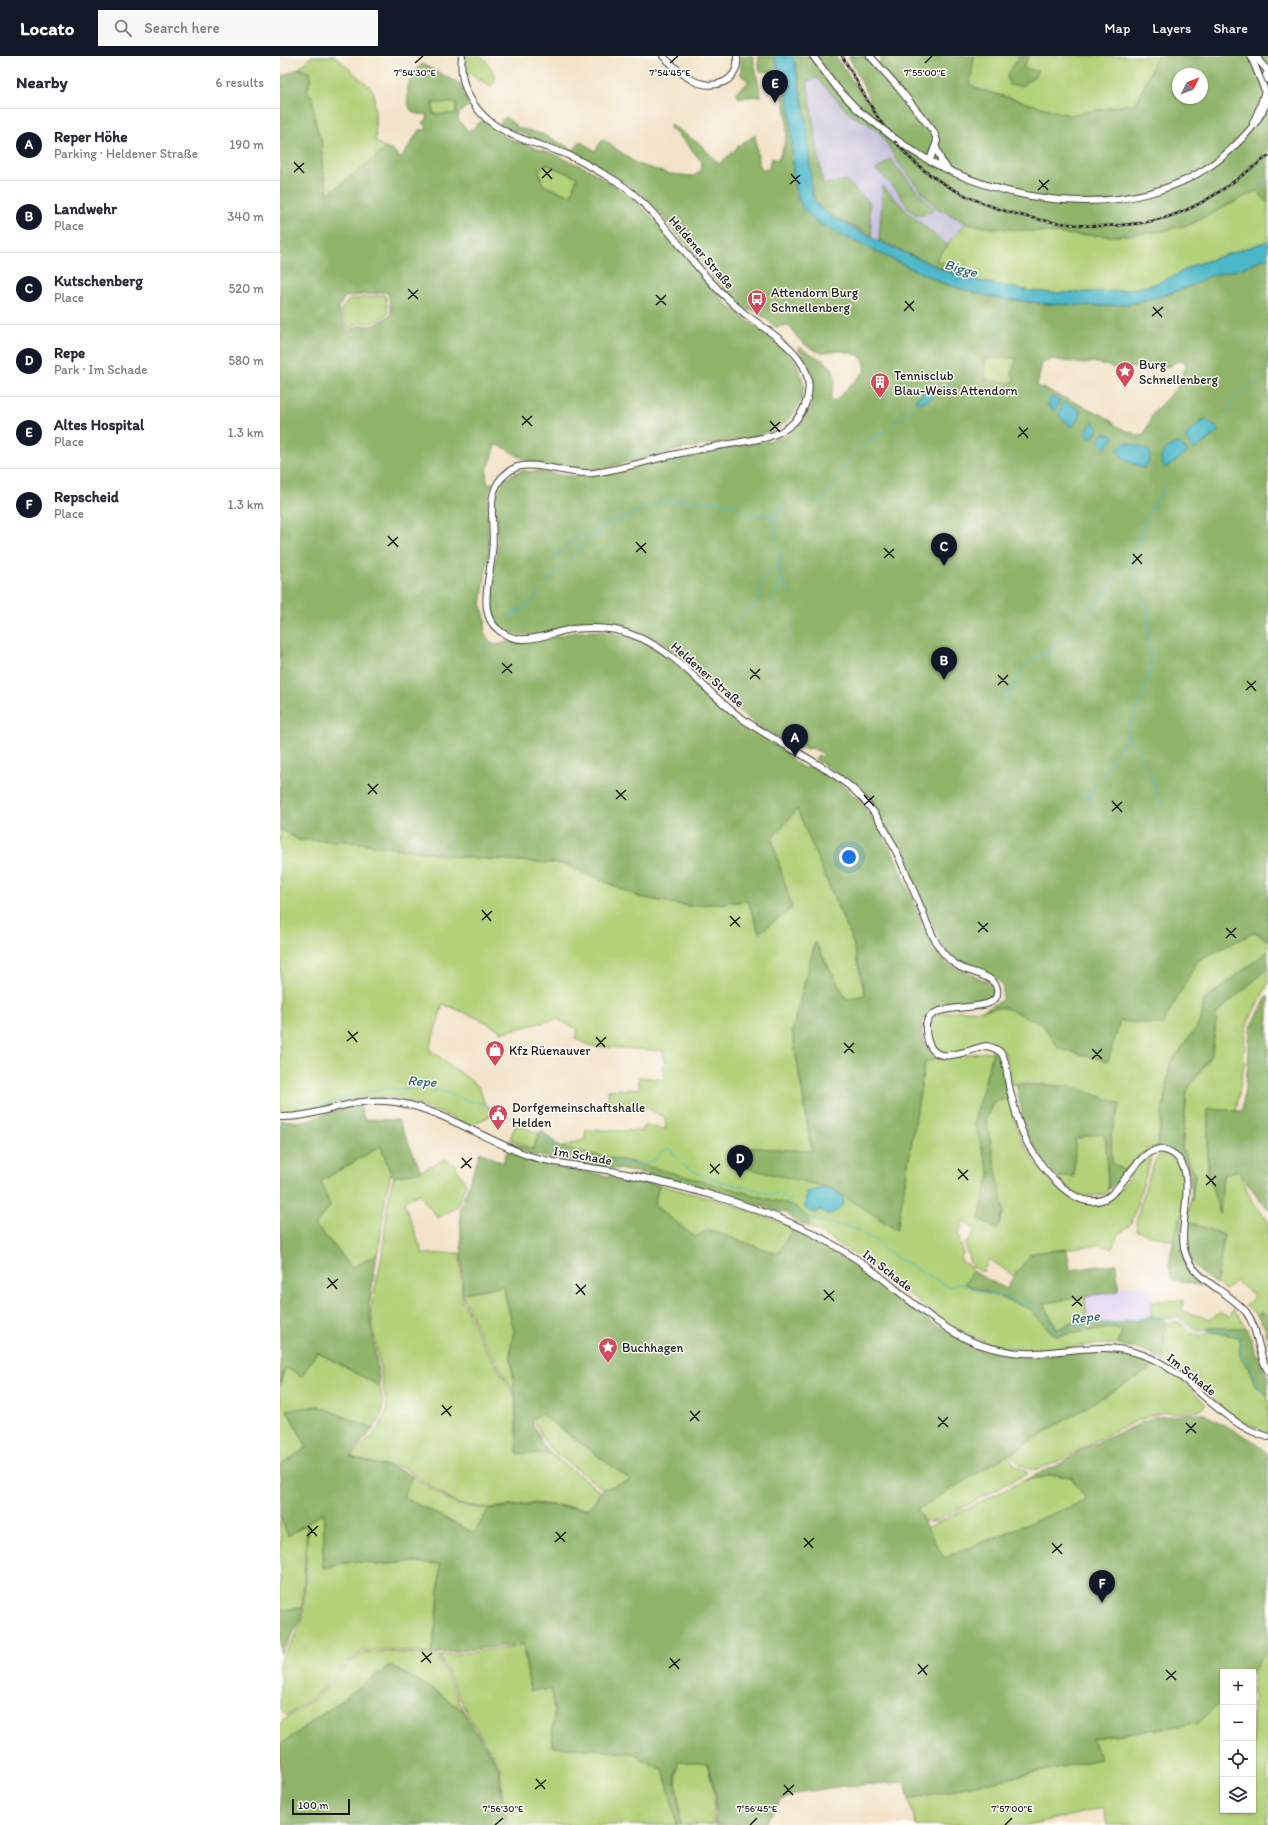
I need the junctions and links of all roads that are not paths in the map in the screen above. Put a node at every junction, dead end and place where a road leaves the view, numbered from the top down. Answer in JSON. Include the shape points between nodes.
{"nodes":[{"id":1,"x":462,"y":56,"type":"edge"},
{"id":2,"x":663,"y":56,"type":"edge"},
{"id":3,"x":737,"y":56,"type":"edge"},
{"id":4,"x":813,"y":56,"type":"edge"},
{"id":5,"x":870,"y":56,"type":"edge"},
{"id":6,"x":1251,"y":56,"type":"edge"},
{"id":7,"x":1257,"y":56,"type":"edge"},
{"id":8,"x":1268,"y":69,"type":"edge"},
{"id":9,"x":1268,"y":80,"type":"edge"},
{"id":10,"x":1268,"y":98,"type":"edge"},
{"id":11,"x":1251,"y":129,"type":"junction"},
{"id":12,"x":936,"y":147,"type":"junction"},
{"id":13,"x":930,"y":160,"type":"junction"},
{"id":14,"x":948,"y":169,"type":"junction"},
{"id":15,"x":280,"y":1117,"type":"edge"},
{"id":16,"x":1268,"y":1371,"type":"edge"},
{"id":17,"x":1268,"y":1437,"type":"edge"}],
"edges":[{"from":1,"to":16,"type":"main road","name":"Heldener Straße","via":[[461,72],[464,86],[478,111],[502,129],[568,155],[628,190],[658,218],[722,294],[792,350],[804,368],[808,380],[805,404],[794,423],[780,433],[768,437],[685,452],[594,473],[569,473],[523,466],[510,471],[501,478],[494,489],[492,504],[493,550],[487,601],[492,624],[505,634],[520,639],[570,629],[591,628],[620,630],[644,638],[686,667],[732,711],[759,731],[808,758],[847,784],[874,814],[889,836],[942,952],[962,969],[989,979],[996,986],[996,998],[987,1004],[930,1015],[925,1029],[932,1048],[946,1056],[986,1046],[1000,1051],[1017,1117],[1027,1142],[1059,1185],[1076,1196],[1093,1200],[1108,1197],[1146,1154],[1160,1150],[1174,1155],[1182,1165],[1186,1179],[1183,1242],[1186,1257],[1198,1273],[1235,1301],[1250,1318],[1260,1354]]},
{"from":2,"to":3,"type":"main road","via":[[686,77],[701,84],[711,85],[720,84],[731,78],[736,69]]},
{"from":4,"to":13,"type":"main road","bridge":true,"via":[[858,110],[900,143]]},
{"from":5,"to":12,"type":"main road","via":[[931,128],[936,136]]},
{"from":6,"to":11,"type":"main road","via":[[1264,91]]},
{"from":7,"to":8,"type":"main road"},
{"from":8,"to":9,"type":"main road"},
{"from":10,"to":11,"type":"main road","via":[[1262,114]]},
{"from":11,"to":14,"type":"main road","via":[[1221,158],[1187,179],[1158,190],[1113,199],[1064,200],[1020,195],[979,183]]},
{"from":12,"to":13,"type":"main road"},
{"from":12,"to":14,"type":"main road"},
{"from":13,"to":14,"type":"main road"},
{"from":15,"to":17,"type":"main road","name":"Im Schade","via":[[302,1116],[355,1102],[388,1101],[427,1111],[528,1155],[689,1189],[754,1210],[791,1224],[854,1257],[932,1318],[961,1336],[1011,1352],[1034,1353],[1097,1347],[1129,1350],[1147,1356],[1174,1371],[1232,1421]]}]}
